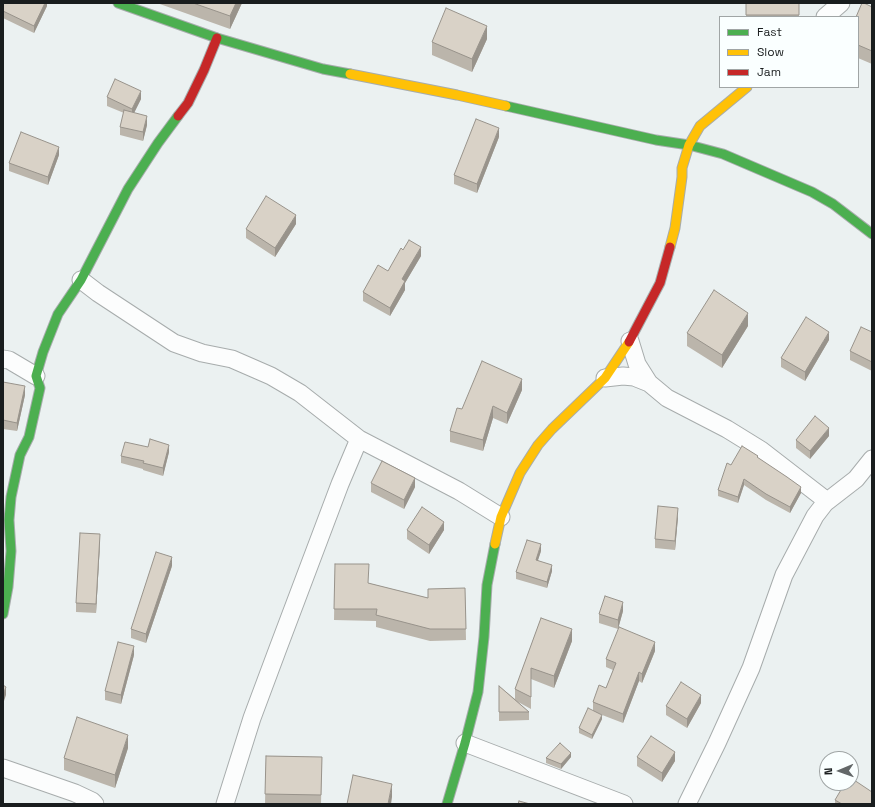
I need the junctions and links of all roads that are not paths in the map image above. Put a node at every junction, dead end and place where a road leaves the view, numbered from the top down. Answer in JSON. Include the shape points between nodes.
{"nodes":[{"id":1,"x":841,"y":3,"type":"edge"},
{"id":2,"x":129,"y":5,"type":"edge"},
{"id":3,"x":827,"y":16,"type":"edge"},
{"id":4,"x":217,"y":38,"type":"junction"},
{"id":5,"x":746,"y":88,"type":"edge"},
{"id":6,"x":689,"y":145,"type":"junction"},
{"id":7,"x":872,"y":234,"type":"edge"},
{"id":8,"x":81,"y":280,"type":"junction"},
{"id":9,"x":630,"y":341,"type":"junction"},
{"id":10,"x":3,"y":359,"type":"edge"},
{"id":11,"x":36,"y":376,"type":"junction"},
{"id":12,"x":605,"y":378,"type":"junction"},
{"id":13,"x":649,"y":383,"type":"junction"},
{"id":14,"x":359,"y":439,"type":"junction"},
{"id":15,"x":872,"y":459,"type":"edge"},
{"id":16,"x":827,"y":501,"type":"junction"},
{"id":17,"x":501,"y":518,"type":"junction"},
{"id":18,"x":3,"y":614,"type":"edge"},
{"id":19,"x":465,"y":743,"type":"junction"},
{"id":20,"x":3,"y":768,"type":"edge"},
{"id":21,"x":95,"y":804,"type":"edge"},
{"id":22,"x":225,"y":804,"type":"edge"},
{"id":23,"x":447,"y":804,"type":"edge"},
{"id":24,"x":624,"y":804,"type":"edge"},
{"id":25,"x":687,"y":804,"type":"edge"}],
"edges":[{"from":1,"to":3,"type":"street"},
{"from":2,"to":4,"type":"street"},
{"from":4,"to":6,"type":"street","via":[[323,70]]},
{"from":4,"to":8,"type":"street","via":[[188,103],[128,189]]},
{"from":5,"to":6,"type":"street","via":[[700,126]]},
{"from":6,"to":7,"type":"street","via":[[723,154],[812,192],[833,204]]},
{"from":6,"to":9,"type":"street","via":[[682,168],[675,228],[660,283]]},
{"from":8,"to":11,"type":"street","via":[[58,314]]},
{"from":8,"to":14,"type":"street","via":[[174,343],[202,353],[232,358],[271,376],[300,393]]},
{"from":9,"to":12,"type":"street"},
{"from":9,"to":13,"type":"street","via":[[637,364]]},
{"from":10,"to":11,"type":"street"},
{"from":11,"to":18,"type":"street","via":[[40,388],[29,437],[20,455],[14,478],[10,508],[11,551]]},
{"from":12,"to":13,"type":"street","via":[[634,377]]},
{"from":12,"to":17,"type":"street","via":[[538,445],[520,473]]},
{"from":13,"to":16,"type":"street","via":[[667,398],[761,450]]},
{"from":14,"to":17,"type":"street","via":[[459,491]]},
{"from":14,"to":22,"type":"street","via":[[276,650]]},
{"from":15,"to":16,"type":"street","via":[[856,479]]},
{"from":16,"to":25,"type":"street","via":[[815,516],[784,575],[751,668]]},
{"from":17,"to":19,"type":"street","via":[[487,585],[478,692]]},
{"from":19,"to":23,"type":"street"},
{"from":19,"to":24,"type":"street"},
{"from":20,"to":21,"type":"street","via":[[75,792]]}]}
